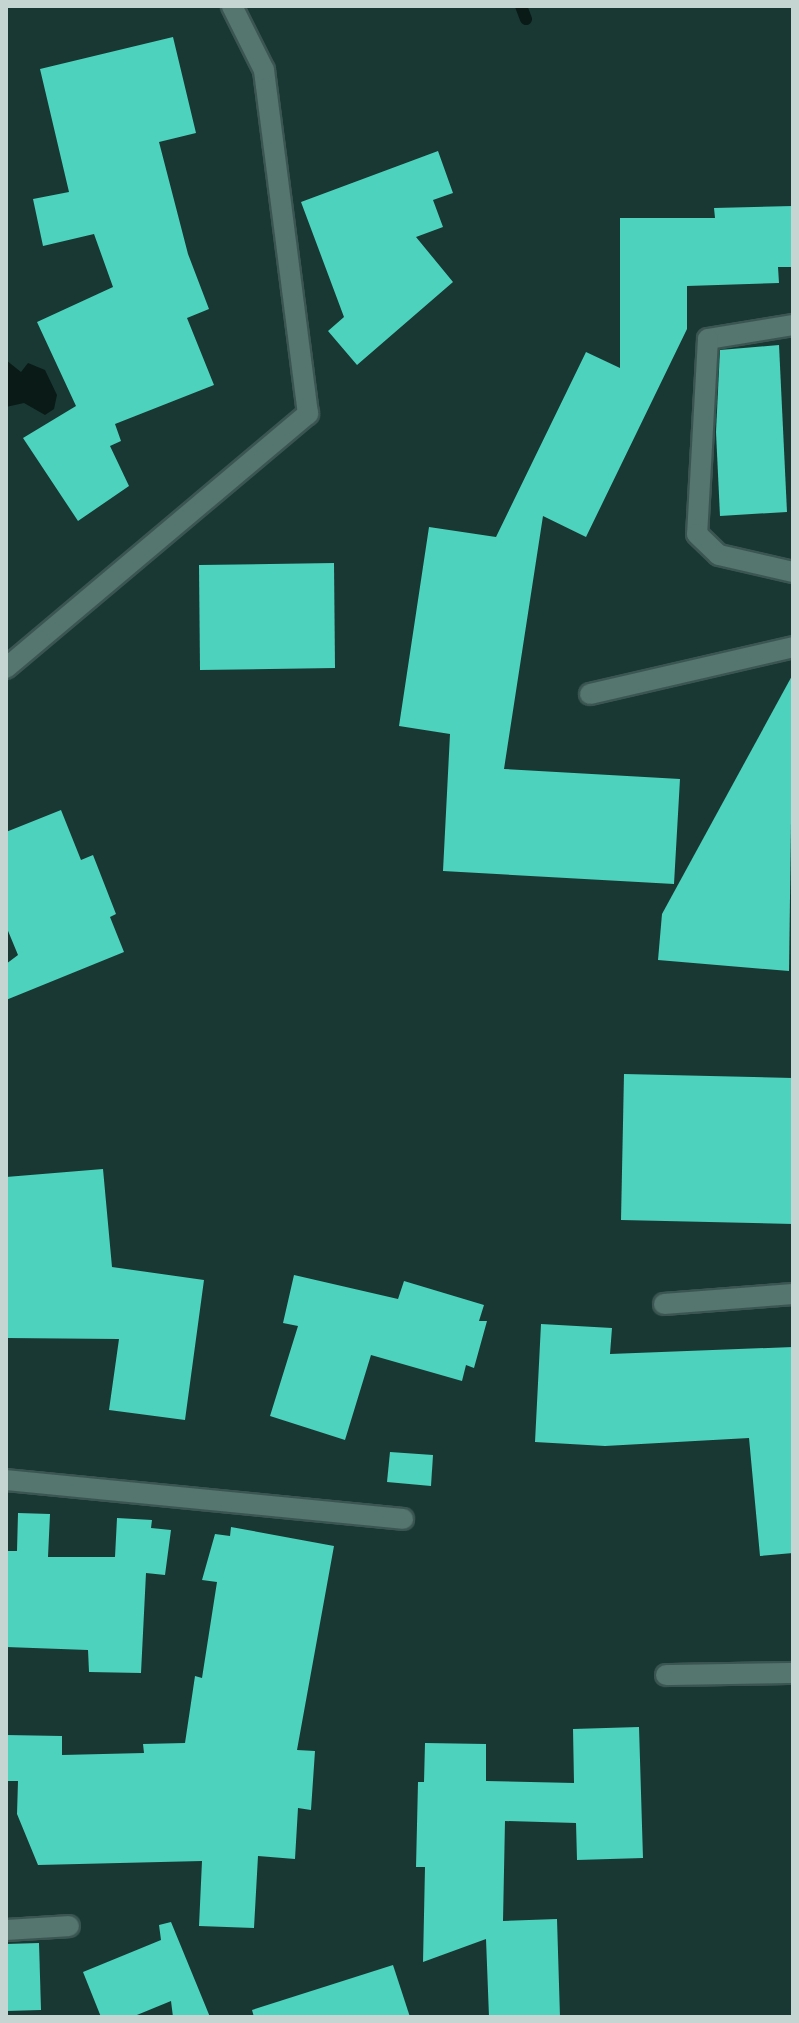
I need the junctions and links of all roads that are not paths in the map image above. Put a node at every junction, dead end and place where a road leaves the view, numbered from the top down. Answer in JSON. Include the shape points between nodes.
{"nodes":[{"id":1,"x":232,"y":6,"type":"edge"},
{"id":2,"x":793,"y":325,"type":"edge"},
{"id":3,"x":793,"y":572,"type":"edge"},
{"id":4,"x":793,"y":647,"type":"edge"},
{"id":5,"x":6,"y":668,"type":"edge"},
{"id":6,"x":590,"y":694,"type":"dead end"},
{"id":7,"x":793,"y":1294,"type":"edge"},
{"id":8,"x":664,"y":1304,"type":"dead end"},
{"id":9,"x":6,"y":1480,"type":"edge"},
{"id":10,"x":403,"y":1519,"type":"dead end"},
{"id":11,"x":793,"y":1673,"type":"edge"},
{"id":12,"x":666,"y":1675,"type":"dead end"},
{"id":13,"x":69,"y":1926,"type":"dead end"},
{"id":14,"x":6,"y":1930,"type":"edge"}],
"edges":[{"from":1,"to":5,"type":"street","via":[[264,70],[308,414]]},
{"from":2,"to":3,"type":"street","via":[[708,339],[697,534],[719,555]]},
{"from":4,"to":6,"type":"street"},
{"from":7,"to":8,"type":"street"},
{"from":9,"to":10,"type":"street"},
{"from":11,"to":12,"type":"street"},
{"from":13,"to":14,"type":"street"}]}
